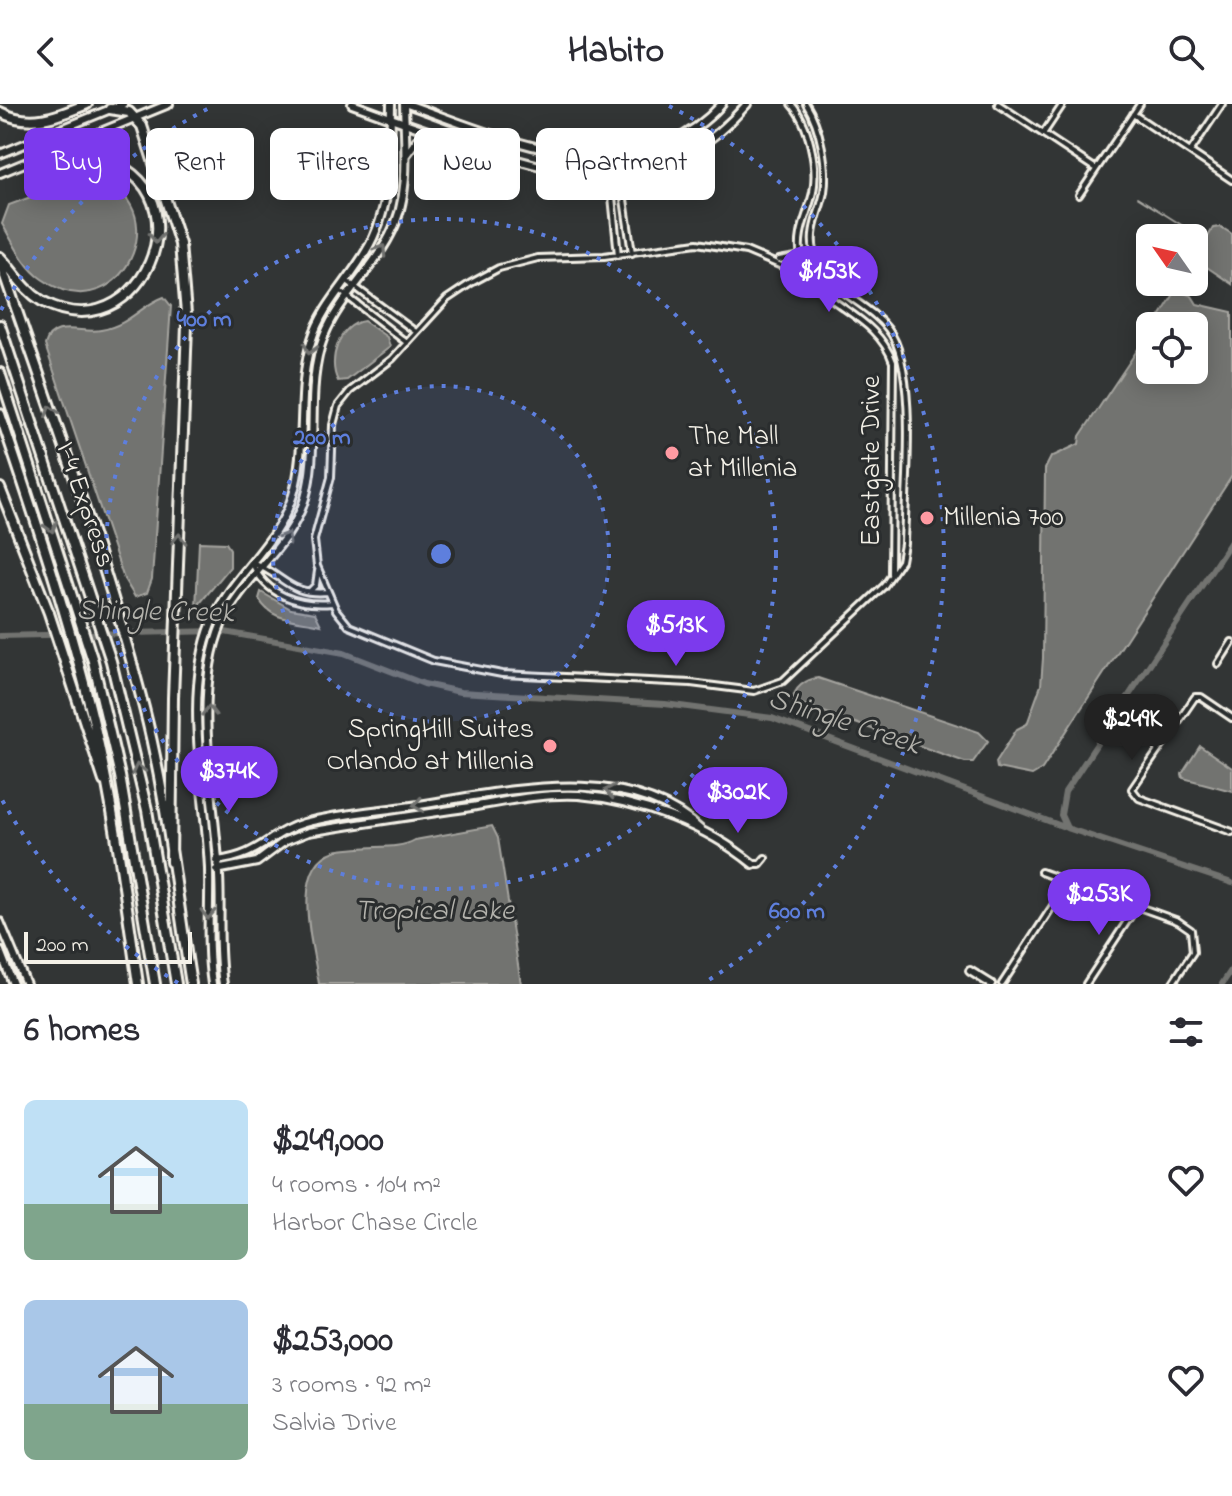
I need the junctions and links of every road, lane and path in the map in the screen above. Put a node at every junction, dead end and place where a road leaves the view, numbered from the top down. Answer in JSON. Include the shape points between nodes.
{"nodes":[{"id":1,"x":87,"y":104,"type":"edge"},
{"id":2,"x":123,"y":104,"type":"edge"},
{"id":3,"x":169,"y":104,"type":"edge"},
{"id":4,"x":352,"y":104,"type":"edge"},
{"id":5,"x":391,"y":104,"type":"edge"},
{"id":6,"x":405,"y":104,"type":"edge"},
{"id":7,"x":722,"y":104,"type":"edge"},
{"id":8,"x":747,"y":104,"type":"edge"},
{"id":9,"x":791,"y":104,"type":"edge"},
{"id":10,"x":806,"y":104,"type":"edge"},
{"id":11,"x":998,"y":104,"type":"edge"},
{"id":12,"x":1063,"y":104,"type":"edge"},
{"id":13,"x":1140,"y":104,"type":"edge"},
{"id":14,"x":1222,"y":104,"type":"edge"},
{"id":15,"x":110,"y":109,"type":"junction"},
{"id":16,"x":0,"y":112,"type":"edge"},
{"id":17,"x":1133,"y":114,"type":"junction"},
{"id":18,"x":137,"y":117,"type":"junction"},
{"id":19,"x":391,"y":118,"type":"junction"},
{"id":20,"x":405,"y":123,"type":"junction"},
{"id":21,"x":110,"y":128,"type":"edge"},
{"id":22,"x":418,"y":128,"type":"edge"},
{"id":23,"x":689,"y":128,"type":"edge"},
{"id":24,"x":1043,"y":134,"type":"junction"},
{"id":25,"x":715,"y":135,"type":"edge"},
{"id":26,"x":414,"y":144,"type":"edge"},
{"id":27,"x":536,"y":147,"type":"edge"},
{"id":28,"x":1190,"y":152,"type":"junction"},
{"id":29,"x":0,"y":154,"type":"edge"},
{"id":30,"x":405,"y":158,"type":"junction"},
{"id":31,"x":24,"y":163,"type":"edge"},
{"id":32,"x":1096,"y":169,"type":"junction"},
{"id":33,"x":130,"y":172,"type":"edge"},
{"id":34,"x":0,"y":173,"type":"edge"},
{"id":35,"x":1232,"y":180,"type":"edge"},
{"id":36,"x":1079,"y":195,"type":"dead end"},
{"id":37,"x":612,"y":200,"type":"edge"},
{"id":38,"x":626,"y":200,"type":"edge"},
{"id":39,"x":632,"y":253,"type":"junction"},
{"id":40,"x":814,"y":254,"type":"junction"},
{"id":41,"x":618,"y":255,"type":"junction"},
{"id":42,"x":801,"y":257,"type":"junction"},
{"id":43,"x":769,"y":259,"type":"junction"},
{"id":44,"x":0,"y":260,"type":"edge"},
{"id":45,"x":810,"y":278,"type":"junction"},
{"id":46,"x":346,"y":280,"type":"junction"},
{"id":47,"x":355,"y":287,"type":"junction"},
{"id":48,"x":339,"y":290,"type":"junction"},
{"id":49,"x":347,"y":296,"type":"junction"},
{"id":50,"x":0,"y":325,"type":"edge"},
{"id":51,"x":416,"y":332,"type":"junction"},
{"id":52,"x":407,"y":343,"type":"junction"},
{"id":53,"x":0,"y":373,"type":"edge"},
{"id":54,"x":0,"y":414,"type":"edge"},
{"id":55,"x":0,"y":488,"type":"edge"},
{"id":56,"x":252,"y":563,"type":"junction"},
{"id":57,"x":317,"y":566,"type":"junction"},
{"id":58,"x":263,"y":567,"type":"junction"},
{"id":59,"x":256,"y":574,"type":"junction"},
{"id":60,"x":891,"y":576,"type":"junction"},
{"id":61,"x":308,"y":592,"type":"junction"},
{"id":62,"x":328,"y":592,"type":"junction"},
{"id":63,"x":332,"y":603,"type":"junction"},
{"id":64,"x":1232,"y":642,"type":"edge"},
{"id":65,"x":1218,"y":664,"type":"dead end"},
{"id":66,"x":1232,"y":718,"type":"edge"},
{"id":67,"x":108,"y":789,"type":"junction"},
{"id":68,"x":1232,"y":832,"type":"edge"},
{"id":69,"x":765,"y":858,"type":"dead end"},
{"id":70,"x":171,"y":862,"type":"junction"},
{"id":71,"x":208,"y":862,"type":"junction"},
{"id":72,"x":753,"y":864,"type":"joint"},
{"id":73,"x":218,"y":865,"type":"junction"},
{"id":74,"x":209,"y":871,"type":"junction"},
{"id":75,"x":1041,"y":872,"type":"dead end"},
{"id":76,"x":1069,"y":881,"type":"junction"},
{"id":77,"x":1137,"y":906,"type":"junction"},
{"id":78,"x":1,"y":925,"type":"edge"},
{"id":79,"x":3,"y":936,"type":"edge"},
{"id":80,"x":0,"y":951,"type":"edge"},
{"id":81,"x":970,"y":971,"type":"dead end"},
{"id":82,"x":13,"y":984,"type":"edge"},
{"id":83,"x":26,"y":984,"type":"edge"},
{"id":84,"x":138,"y":984,"type":"edge"},
{"id":85,"x":155,"y":984,"type":"edge"},
{"id":86,"x":176,"y":984,"type":"edge"},
{"id":87,"x":191,"y":984,"type":"edge"},
{"id":88,"x":212,"y":984,"type":"edge"},
{"id":89,"x":223,"y":984,"type":"edge"},
{"id":90,"x":991,"y":984,"type":"edge"},
{"id":91,"x":1002,"y":984,"type":"edge"},
{"id":92,"x":1086,"y":984,"type":"edge"},
{"id":93,"x":1172,"y":984,"type":"edge"}],
"edges":[{"from":1,"to":16,"type":"highway","via":[[42,122]]},
{"from":2,"to":15,"type":"street"},
{"from":3,"to":18,"type":"street"},
{"from":4,"to":19,"type":"street"},
{"from":5,"to":19,"type":"street"},
{"from":6,"to":20,"type":"street"},
{"from":6,"to":27,"type":"street"},
{"from":7,"to":23,"type":"street"},
{"from":8,"to":25,"type":"street"},
{"from":9,"to":42,"type":"street","name":"Eastgate Drive","via":[[805,125],[814,176],[801,229]]},
{"from":10,"to":40,"type":"street","via":[[815,124],[825,183],[813,231]]},
{"from":11,"to":24,"type":"street"},
{"from":12,"to":24,"type":"street"},
{"from":13,"to":17,"type":"street"},
{"from":14,"to":28,"type":"street"},
{"from":15,"to":18,"type":"highway"},
{"from":15,"to":29,"type":"street"},
{"from":17,"to":28,"type":"street"},
{"from":17,"to":32,"type":"street"},
{"from":18,"to":21,"type":"street"},
{"from":70,"to":18,"type":"highway","one_way":true,"via":[[186,283],[172,216]]},
{"from":19,"to":20,"type":"street"},
{"from":19,"to":46,"type":"street","via":[[384,209],[366,252]]},
{"from":20,"to":22,"type":"street"},
{"from":20,"to":30,"type":"street"},
{"from":24,"to":32,"type":"street"},
{"from":26,"to":30,"type":"street"},
{"from":28,"to":35,"type":"street"},
{"from":47,"to":30,"type":"street","one_way":true,"via":[[391,235]]},
{"from":31,"to":34,"type":"street"},
{"from":32,"to":36,"type":"street"},
{"from":33,"to":44,"type":"highway","one_way":true,"via":[[144,187],[157,217],[158,236],[147,271],[119,299],[73,310],[37,297]]},
{"from":37,"to":41,"type":"street"},
{"from":38,"to":39,"type":"street"},
{"from":39,"to":41,"type":"street"},
{"from":39,"to":43,"type":"street","via":[[697,243]]},
{"from":40,"to":42,"type":"street"},
{"from":40,"to":60,"type":"street","name":"Eastgate Drive","via":[[832,283],[889,329],[904,361],[904,544]]},
{"from":41,"to":51,"type":"street","via":[[538,258],[499,268],[448,298]]},
{"from":42,"to":43,"type":"street"},
{"from":42,"to":45,"type":"street","name":"Eastgate Drive"},
{"from":43,"to":45,"type":"street"},
{"from":70,"to":44,"type":"highway","one_way":true,"via":[[156,763],[130,656]]},
{"from":45,"to":60,"type":"street","name":"Eastgate Drive","via":[[871,326],[893,362]]},
{"from":46,"to":47,"type":"street"},
{"from":46,"to":48,"type":"street"},
{"from":47,"to":49,"type":"street"},
{"from":47,"to":51,"type":"street"},
{"from":48,"to":49,"type":"street"},
{"from":48,"to":56,"type":"street","one_way":true,"via":[[317,326],[307,358],[292,497],[278,528]]},
{"from":49,"to":52,"type":"street"},
{"from":58,"to":49,"type":"street","one_way":true,"via":[[288,536],[305,498],[316,366],[327,331]]},
{"from":86,"to":50,"type":"highway","name":"I-4 Express","one_way":true,"via":[[147,810],[111,661]]},
{"from":51,"to":52,"type":"street"},
{"from":52,"to":57,"type":"street","via":[[345,395],[336,411],[331,477],[314,540]]},
{"from":53,"to":85,"type":"highway","name":"I-4 Express","one_way":true,"via":[[93,661],[120,776]]},
{"from":54,"to":67,"type":"highway","via":[[66,617]]},
{"from":55,"to":67,"type":"highway"},
{"from":56,"to":58,"type":"street"},
{"from":56,"to":59,"type":"street"},
{"from":56,"to":71,"type":"street","via":[[229,592],[205,641],[199,717]]},
{"from":57,"to":61,"type":"street","via":[[316,585]]},
{"from":57,"to":62,"type":"street"},
{"from":58,"to":59,"type":"street"},
{"from":58,"to":61,"type":"street","via":[[290,588]]},
{"from":59,"to":63,"type":"street","via":[[291,600]]},
{"from":73,"to":59,"type":"street","one_way":true,"via":[[209,713],[215,643],[223,621]]},
{"from":60,"to":63,"type":"street","name":"Eastgate Drive","via":[[792,673],[754,691],[485,672],[434,661],[365,635],[342,619]]},
{"from":61,"to":62,"type":"street"},
{"from":62,"to":63,"type":"street"},
{"from":64,"to":65,"type":"street"},
{"from":66,"to":68,"type":"street","via":[[1195,697],[1132,789],[1139,798]]},
{"from":67,"to":84,"type":"highway"},
{"from":69,"to":72,"type":"street"},
{"from":70,"to":87,"type":"highway"},
{"from":71,"to":73,"type":"street"},
{"from":71,"to":74,"type":"street"},
{"from":72,"to":73,"type":"street","via":[[678,813],[629,794],[551,786],[305,823],[248,855]]},
{"from":73,"to":74,"type":"street"},
{"from":73,"to":89,"type":"street"},
{"from":74,"to":88,"type":"street","one_way":true},
{"from":75,"to":76,"type":"street"},
{"from":76,"to":77,"type":"street"},
{"from":76,"to":91,"type":"street"},
{"from":77,"to":92,"type":"street"},
{"from":77,"to":93,"type":"street","via":[[1191,930],[1193,952]]},
{"from":78,"to":79,"type":"street"},
{"from":79,"to":83,"type":"street"},
{"from":80,"to":82,"type":"street"},
{"from":81,"to":90,"type":"street"}]}
